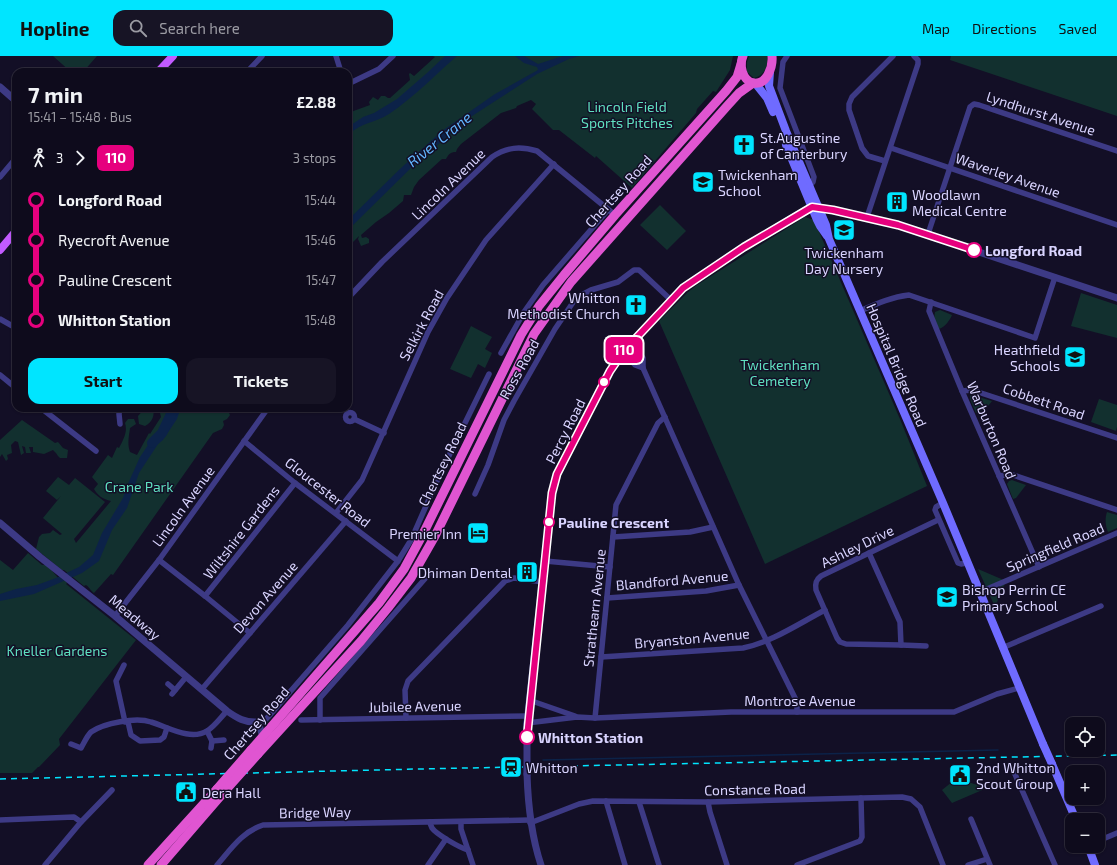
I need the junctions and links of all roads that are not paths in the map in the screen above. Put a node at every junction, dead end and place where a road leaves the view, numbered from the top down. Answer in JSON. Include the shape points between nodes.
{"nodes":[{"id":1,"x":173,"y":56,"type":"edge"},
{"id":2,"x":262,"y":56,"type":"edge"},
{"id":3,"x":336,"y":56,"type":"edge"},
{"id":4,"x":393,"y":56,"type":"edge"},
{"id":5,"x":787,"y":56,"type":"edge"},
{"id":6,"x":893,"y":56,"type":"edge"},
{"id":7,"x":914,"y":56,"type":"edge"},
{"id":8,"x":773,"y":57,"type":"edge"},
{"id":9,"x":742,"y":60,"type":"edge"},
{"id":10,"x":162,"y":68,"type":"edge"},
{"id":11,"x":251,"y":68,"type":"edge"},
{"id":12,"x":340,"y":68,"type":"edge"},
{"id":13,"x":770,"y":72,"type":"junction"},
{"id":14,"x":352,"y":82,"type":"edge"},
{"id":15,"x":754,"y":83,"type":"junction"},
{"id":16,"x":1,"y":90,"type":"edge"},
{"id":17,"x":12,"y":98,"type":"edge"},
{"id":18,"x":789,"y":114,"type":"junction"},
{"id":19,"x":778,"y":118,"type":"junction"},
{"id":20,"x":891,"y":148,"type":"junction"},
{"id":21,"x":1117,"y":151,"type":"edge"},
{"id":22,"x":885,"y":161,"type":"junction"},
{"id":23,"x":12,"y":163,"type":"edge"},
{"id":24,"x":554,"y":164,"type":"junction"},
{"id":25,"x":950,"y":168,"type":"junction"},
{"id":26,"x":0,"y":177,"type":"edge"},
{"id":27,"x":810,"y":185,"type":"junction"},
{"id":28,"x":815,"y":207,"type":"junction"},
{"id":29,"x":611,"y":212,"type":"junction"},
{"id":30,"x":867,"y":217,"type":"junction"},
{"id":31,"x":1117,"y":225,"type":"edge"},
{"id":32,"x":928,"y":234,"type":"junction"},
{"id":33,"x":1055,"y":277,"type":"junction"},
{"id":34,"x":352,"y":294,"type":"edge"},
{"id":35,"x":1117,"y":298,"type":"edge"},
{"id":36,"x":671,"y":300,"type":"junction"},
{"id":37,"x":931,"y":302,"type":"junction"},
{"id":38,"x":860,"y":312,"type":"junction"},
{"id":39,"x":0,"y":319,"type":"edge"},
{"id":40,"x":12,"y":326,"type":"edge"},
{"id":41,"x":633,"y":342,"type":"junction"},
{"id":42,"x":623,"y":352,"type":"junction"},
{"id":43,"x":501,"y":353,"type":"dead end"},
{"id":44,"x":643,"y":368,"type":"junction"},
{"id":45,"x":489,"y":374,"type":"dead end"},
{"id":46,"x":0,"y":375,"type":"edge"},
{"id":47,"x":12,"y":385,"type":"edge"},
{"id":48,"x":962,"y":391,"type":"junction"},
{"id":49,"x":46,"y":412,"type":"edge"},
{"id":50,"x":119,"y":412,"type":"edge"},
{"id":51,"x":265,"y":412,"type":"edge"},
{"id":52,"x":665,"y":418,"type":"junction"},
{"id":53,"x":354,"y":419,"type":"dead end"},
{"id":54,"x":120,"y":424,"type":"dead end"},
{"id":55,"x":384,"y":433,"type":"junction"},
{"id":56,"x":1117,"y":438,"type":"edge"},
{"id":57,"x":244,"y":441,"type":"junction"},
{"id":58,"x":96,"y":451,"type":"dead end"},
{"id":59,"x":999,"y":476,"type":"junction"},
{"id":60,"x":295,"y":483,"type":"junction"},
{"id":61,"x":475,"y":494,"type":"dead end"},
{"id":62,"x":943,"y":503,"type":"junction"},
{"id":63,"x":1117,"y":510,"type":"edge"},
{"id":64,"x":336,"y":513,"type":"junction"},
{"id":65,"x":938,"y":520,"type":"junction"},
{"id":66,"x":346,"y":521,"type":"junction"},
{"id":67,"x":0,"y":523,"type":"edge"},
{"id":68,"x":713,"y":527,"type":"junction"},
{"id":69,"x":1117,"y":533,"type":"edge"},
{"id":70,"x":613,"y":537,"type":"junction"},
{"id":71,"x":869,"y":553,"type":"junction"},
{"id":72,"x":159,"y":560,"type":"junction"},
{"id":73,"x":398,"y":561,"type":"junction"},
{"id":74,"x":545,"y":561,"type":"junction"},
{"id":75,"x":967,"y":563,"type":"junction"},
{"id":76,"x":610,"y":567,"type":"junction"},
{"id":77,"x":1039,"y":567,"type":"junction"},
{"id":78,"x":430,"y":573,"type":"dead end"},
{"id":79,"x":543,"y":582,"type":"junction"},
{"id":80,"x":739,"y":585,"type":"junction"},
{"id":81,"x":980,"y":592,"type":"junction"},
{"id":82,"x":206,"y":596,"type":"junction"},
{"id":83,"x":608,"y":598,"type":"junction"},
{"id":84,"x":1101,"y":606,"type":"dead end"},
{"id":85,"x":825,"y":610,"type":"junction"},
{"id":86,"x":115,"y":616,"type":"junction"},
{"id":87,"x":351,"y":628,"type":"junction"},
{"id":88,"x":250,"y":633,"type":"junction"},
{"id":89,"x":766,"y":641,"type":"junction"},
{"id":90,"x":901,"y":645,"type":"junction"},
{"id":91,"x":926,"y":646,"type":"dead end"},
{"id":92,"x":1002,"y":648,"type":"junction"},
{"id":93,"x":601,"y":657,"type":"junction"},
{"id":94,"x":124,"y":665,"type":"dead end"},
{"id":95,"x":186,"y":677,"type":"junction"},
{"id":96,"x":168,"y":684,"type":"dead end"},
{"id":97,"x":1019,"y":688,"type":"junction"},
{"id":98,"x":202,"y":689,"type":"junction"},
{"id":99,"x":530,"y":700,"type":"junction"},
{"id":100,"x":227,"y":711,"type":"junction"},
{"id":101,"x":797,"y":712,"type":"junction"},
{"id":102,"x":577,"y":717,"type":"junction"},
{"id":103,"x":406,"y":718,"type":"junction"},
{"id":104,"x":595,"y":718,"type":"junction"},
{"id":105,"x":301,"y":720,"type":"dead end"},
{"id":106,"x":320,"y":720,"type":"junction"},
{"id":107,"x":528,"y":720,"type":"junction"},
{"id":108,"x":126,"y":722,"type":"junction"},
{"id":109,"x":258,"y":722,"type":"junction"},
{"id":110,"x":167,"y":728,"type":"junction"},
{"id":111,"x":207,"y":731,"type":"junction"},
{"id":112,"x":263,"y":737,"type":"junction"},
{"id":113,"x":224,"y":740,"type":"dead end"},
{"id":114,"x":212,"y":741,"type":"junction"},
{"id":115,"x":71,"y":744,"type":"dead end"},
{"id":116,"x":211,"y":748,"type":"dead end"},
{"id":117,"x":255,"y":752,"type":"junction"},
{"id":118,"x":1014,"y":772,"type":"dead end"},
{"id":119,"x":112,"y":790,"type":"dead end"},
{"id":120,"x":220,"y":791,"type":"junction"},
{"id":121,"x":861,"y":798,"type":"junction"},
{"id":122,"x":606,"y":801,"type":"junction"},
{"id":123,"x":639,"y":802,"type":"junction"},
{"id":124,"x":708,"y":802,"type":"junction"},
{"id":125,"x":1073,"y":813,"type":"edge"},
{"id":126,"x":971,"y":819,"type":"dead end"},
{"id":127,"x":0,"y":820,"type":"edge"},
{"id":128,"x":81,"y":822,"type":"junction"},
{"id":129,"x":430,"y":822,"type":"junction"},
{"id":130,"x":460,"y":822,"type":"junction"},
{"id":131,"x":530,"y":822,"type":"junction"},
{"id":132,"x":1117,"y":833,"type":"edge"},
{"id":133,"x":1105,"y":838,"type":"edge"},
{"id":134,"x":446,"y":839,"type":"junction"},
{"id":135,"x":468,"y":850,"type":"junction"},
{"id":136,"x":1091,"y":853,"type":"edge"},
{"id":137,"x":987,"y":858,"type":"junction"},
{"id":138,"x":45,"y":865,"type":"edge"},
{"id":139,"x":148,"y":865,"type":"edge"},
{"id":140,"x":161,"y":865,"type":"edge"},
{"id":141,"x":217,"y":865,"type":"edge"},
{"id":142,"x":428,"y":865,"type":"edge"},
{"id":143,"x":473,"y":865,"type":"edge"},
{"id":144,"x":541,"y":865,"type":"edge"},
{"id":145,"x":625,"y":865,"type":"edge"},
{"id":146,"x":659,"y":865,"type":"edge"},
{"id":147,"x":727,"y":865,"type":"edge"},
{"id":148,"x":797,"y":865,"type":"edge"},
{"id":149,"x":943,"y":865,"type":"edge"},
{"id":150,"x":968,"y":865,"type":"edge"},
{"id":151,"x":990,"y":865,"type":"edge"},
{"id":152,"x":1055,"y":865,"type":"edge"},
{"id":153,"x":1095,"y":865,"type":"edge"}],
"edges":[{"from":1,"to":10,"type":"main road"},
{"from":2,"to":11,"type":"street"},
{"from":3,"to":12,"type":"street"},
{"from":4,"to":14,"type":"street","via":[[379,69]]},
{"from":5,"to":18,"type":"street","name":"Hospital Bridge Road","via":[[783,62],[780,88]]},
{"from":6,"to":22,"type":"street","via":[[852,97],[849,104],[862,148],[868,156]]},
{"from":7,"to":20,"type":"street","via":[[918,64]]},
{"from":8,"to":13,"type":"highway"},
{"from":9,"to":15,"type":"highway","via":[[744,74]]},
{"from":9,"to":29,"type":"highway","name":"Chertsey Road","via":[[737,77],[726,91]]},
{"from":13,"to":15,"type":"highway","name":"Chertsey Road","via":[[761,81]]},
{"from":13,"to":19,"type":"main road","name":"Hospital Bridge Road","via":[[769,86]]},
{"from":15,"to":19,"type":"main road","name":"Hospital Bridge Road","via":[[771,104]]},
{"from":15,"to":117,"type":"highway","name":"Chertsey Road","via":[[739,93],[728,105],[571,282],[550,310],[534,334],[411,578],[361,641]]},
{"from":16,"to":17,"type":"street"},
{"from":18,"to":19,"type":"street"},
{"from":18,"to":27,"type":"street","name":"Hospital Bridge Road","via":[[814,177]]},
{"from":19,"to":27,"type":"main road","name":"Hospital Bridge Road"},
{"from":19,"to":28,"type":"main road","name":"Hospital Bridge Road"},
{"from":20,"to":22,"type":"street"},
{"from":20,"to":25,"type":"street","name":"Waverley Avenue"},
{"from":21,"to":25,"type":"street","name":"Lyndhurst Avenue","via":[[974,104],[970,107]]},
{"from":22,"to":30,"type":"street"},
{"from":23,"to":26,"type":"street"},
{"from":24,"to":29,"type":"street","name":"Lincoln Avenue"},
{"from":24,"to":34,"type":"street","name":"Lincoln Avenue","via":[[537,151],[526,148],[514,147],[501,151],[382,262]]},
{"from":24,"to":55,"type":"street","name":"Selkirk Road","via":[[486,240],[447,298],[428,332]]},
{"from":25,"to":31,"type":"street","name":"Waverley Avenue"},
{"from":25,"to":32,"type":"street","name":"Lyndhurst Avenue"},
{"from":27,"to":28,"type":"main road","name":"Hospital Bridge Road"},
{"from":28,"to":30,"type":"street"},
{"from":28,"to":36,"type":"street","name":"Percy Road","via":[[757,239],[683,288]]},
{"from":28,"to":38,"type":"main road","name":"Hospital Bridge Road","via":[[820,226],[828,236]]},
{"from":29,"to":43,"type":"street","name":"Chertsey Road","via":[[543,285]]},
{"from":29,"to":87,"type":"highway","name":"Chertsey Road","via":[[539,306],[521,335],[404,569],[379,603]]},
{"from":30,"to":32,"type":"street"},
{"from":32,"to":33,"type":"street"},
{"from":33,"to":35,"type":"street"},
{"from":33,"to":37,"type":"street","via":[[1035,338]]},
{"from":36,"to":41,"type":"street","name":"Percy Road"},
{"from":36,"to":61,"type":"street","name":"Ross Road","via":[[639,270],[634,270],[618,282],[591,290],[576,298],[555,329],[504,420]]},
{"from":37,"to":38,"type":"street","via":[[908,295],[897,296]]},
{"from":37,"to":48,"type":"street","name":"Warburton Road","via":[[929,311]]},
{"from":38,"to":62,"type":"main road","name":"Hospital Bridge Road"},
{"from":39,"to":40,"type":"street"},
{"from":41,"to":42,"type":"street","name":"Percy Road"},
{"from":41,"to":44,"type":"street","via":[[643,358]]},
{"from":42,"to":44,"type":"street","via":[[635,365]]},
{"from":42,"to":74,"type":"street","name":"Percy Road","via":[[610,371],[557,474],[552,493]]},
{"from":44,"to":52,"type":"street"},
{"from":45,"to":73,"type":"street","name":"Chertsey Road","via":[[411,540]]},
{"from":46,"to":47,"type":"street"},
{"from":48,"to":56,"type":"street","name":"Cobbett Road","via":[[972,390]]},
{"from":48,"to":59,"type":"street","name":"Warburton Road"},
{"from":49,"to":58,"type":"street"},
{"from":50,"to":54,"type":"street"},
{"from":51,"to":57,"type":"street","name":"Lincoln Avenue"},
{"from":52,"to":68,"type":"street"},
{"from":52,"to":70,"type":"street","name":"Strathearn Avenue","via":[[658,423],[616,505]]},
{"from":53,"to":55,"type":"street"},
{"from":55,"to":64,"type":"street","name":"Selkirk Road","via":[[362,480]]},
{"from":57,"to":60,"type":"street","name":"Gloucester Road"},
{"from":57,"to":72,"type":"street","name":"Lincoln Avenue"},
{"from":59,"to":63,"type":"street","via":[[1013,476]]},
{"from":59,"to":77,"type":"street","name":"Warburton Road"},
{"from":60,"to":64,"type":"street","name":"Gloucester Road"},
{"from":60,"to":82,"type":"street","name":"Wiltshire Gardens"},
{"from":62,"to":65,"type":"street","via":[[935,510]]},
{"from":62,"to":75,"type":"main road","name":"Hospital Bridge Road"},
{"from":64,"to":66,"type":"street","name":"Gloucester Road"},
{"from":65,"to":71,"type":"street","name":"Ashley Drive"},
{"from":65,"to":75,"type":"street","name":"Hospital Bridge Road","via":[[958,562]]},
{"from":66,"to":73,"type":"street","name":"Gloucester Road"},
{"from":66,"to":88,"type":"street","name":"Devon Avenue"},
{"from":67,"to":86,"type":"street","name":"Meadway"},
{"from":68,"to":70,"type":"street","via":[[690,532]]},
{"from":68,"to":80,"type":"street"},
{"from":69,"to":77,"type":"street","name":"Springfield Road"},
{"from":70,"to":76,"type":"street","name":"Strathearn Avenue"},
{"from":71,"to":85,"type":"street","name":"Ashley Drive","via":[[817,579],[816,590]]},
{"from":71,"to":90,"type":"street","via":[[900,622]]},
{"from":72,"to":82,"type":"street"},
{"from":72,"to":86,"type":"street","name":"Lincoln Avenue"},
{"from":73,"to":87,"type":"street","name":"Chertsey Road"},
{"from":74,"to":76,"type":"street"},
{"from":74,"to":79,"type":"street","name":"Percy Road"},
{"from":75,"to":81,"type":"main road","name":"Hospital Bridge Road"},
{"from":76,"to":83,"type":"street","name":"Strathearn Avenue"},
{"from":77,"to":81,"type":"street","name":"Springfield Road"},
{"from":78,"to":106,"type":"street","via":[[320,698]]},
{"from":79,"to":99,"type":"street","name":"Percy Road"},
{"from":79,"to":103,"type":"street","via":[[514,578],[505,581],[408,681],[405,690]]},
{"from":80,"to":83,"type":"street","name":"Blandford Avenue","via":[[706,591]]},
{"from":80,"to":89,"type":"street"},
{"from":81,"to":92,"type":"main road","name":"Hospital Bridge Road"},
{"from":82,"to":88,"type":"street"},
{"from":83,"to":93,"type":"street","name":"Strathearn Avenue"},
{"from":84,"to":92,"type":"street"},
{"from":85,"to":89,"type":"street","name":"Bryanston Avenue"},
{"from":85,"to":90,"type":"street","name":"Ashley Drive","via":[[840,642]]},
{"from":86,"to":95,"type":"street","name":"Meadway"},
{"from":87,"to":109,"type":"street","name":"Chertsey Road","via":[[269,716],[263,722]]},
{"from":87,"to":112,"type":"highway","name":"Chertsey Road"},
{"from":88,"to":98,"type":"street","name":"Devon Avenue"},
{"from":89,"to":93,"type":"street","name":"Bryanston Avenue","via":[[743,648]]},
{"from":89,"to":101,"type":"street","via":[[797,702]]},
{"from":90,"to":91,"type":"street","name":"Ashley Drive"},
{"from":92,"to":97,"type":"main road","name":"Hospital Bridge Road"},
{"from":93,"to":104,"type":"street","name":"Strathearn Avenue"},
{"from":94,"to":108,"type":"street","via":[[116,681]]},
{"from":95,"to":96,"type":"street","via":[[174,692]]},
{"from":95,"to":98,"type":"street","name":"Meadway"},
{"from":97,"to":101,"type":"street","name":"Montrose Avenue","via":[[954,712]]},
{"from":97,"to":125,"type":"main road","name":"Hospital Bridge Road","bridge":true},
{"from":98,"to":100,"type":"street","name":"Meadway"},
{"from":99,"to":102,"type":"street","name":"Montrose Avenue"},
{"from":99,"to":107,"type":"street","name":"Percy Road"},
{"from":100,"to":109,"type":"street","name":"Meadway","via":[[247,722]]},
{"from":100,"to":111,"type":"street"},
{"from":101,"to":104,"type":"street","name":"Montrose Avenue"},
{"from":102,"to":104,"type":"street","name":"Montrose Avenue"},
{"from":102,"to":107,"type":"street","name":"Montrose Avenue"},
{"from":103,"to":106,"type":"street","name":"Jubilee Avenue"},
{"from":103,"to":107,"type":"street","name":"Jubilee Avenue"},
{"from":105,"to":106,"type":"street","name":"Jubilee Avenue"},
{"from":107,"to":131,"type":"street","name":"Percy Road","bridge":true,"via":[[527,774]]},
{"from":108,"to":110,"type":"street","via":[[139,720]]},
{"from":108,"to":110,"type":"street","via":[[130,735],[140,741],[160,740]]},
{"from":108,"to":115,"type":"street","via":[[99,728],[90,733],[81,748]]},
{"from":109,"to":112,"type":"street"},
{"from":110,"to":111,"type":"street","via":[[185,734]]},
{"from":111,"to":114,"type":"street"},
{"from":112,"to":117,"type":"highway","name":"Chertsey Road"},
{"from":113,"to":114,"type":"street"},
{"from":114,"to":116,"type":"street"},
{"from":117,"to":120,"type":"highway","name":"Chertsey Road","bridge":true},
{"from":118,"to":152,"type":"street"},
{"from":119,"to":128,"type":"street"},
{"from":120,"to":139,"type":"highway","name":"Chertsey Road"},
{"from":120,"to":140,"type":"highway","name":"Chertsey Road"},
{"from":121,"to":124,"type":"street","name":"Constance Road"},
{"from":121,"to":148,"type":"street","via":[[860,841]]},
{"from":121,"to":149,"type":"street","name":"Constance Road","via":[[911,799],[920,807]]},
{"from":122,"to":123,"type":"street","name":"Constance Road"},
{"from":122,"to":131,"type":"street","name":"Constance Road","via":[[579,804]]},
{"from":122,"to":145,"type":"street"},
{"from":123,"to":124,"type":"street","name":"Constance Road"},
{"from":123,"to":146,"type":"street"},
{"from":124,"to":147,"type":"street"},
{"from":126,"to":137,"type":"street"},
{"from":127,"to":128,"type":"street","via":[[74,817]]},
{"from":128,"to":138,"type":"street"},
{"from":129,"to":130,"type":"street","name":"Bridge Way"},
{"from":129,"to":134,"type":"street","via":[[432,828]]},
{"from":129,"to":141,"type":"street","name":"Bridge Way","via":[[263,825],[245,833]]},
{"from":130,"to":131,"type":"street","name":"Bridge Way"},
{"from":130,"to":135,"type":"street"},
{"from":131,"to":144,"type":"street","name":"Percy Road"},
{"from":132,"to":133,"type":"street"},
{"from":134,"to":135,"type":"street"},
{"from":134,"to":142,"type":"street"},
{"from":135,"to":143,"type":"street"},
{"from":136,"to":153,"type":"main road"},
{"from":137,"to":150,"type":"street"},
{"from":137,"to":151,"type":"street"}]}
